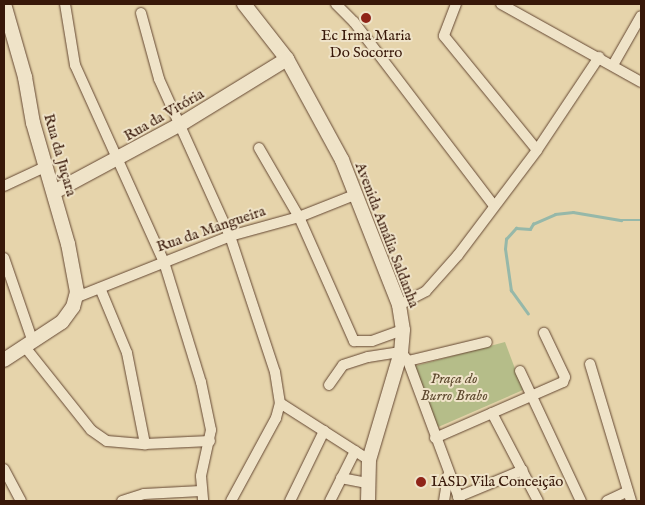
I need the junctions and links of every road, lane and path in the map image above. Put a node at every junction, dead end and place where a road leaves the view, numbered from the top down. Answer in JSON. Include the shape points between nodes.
{"nodes":[{"id":1,"x":4,"y":4,"type":"edge"},
{"id":2,"x":65,"y":4,"type":"edge"},
{"id":3,"x":244,"y":4,"type":"edge"},
{"id":4,"x":336,"y":4,"type":"edge"},
{"id":5,"x":456,"y":4,"type":"edge"},
{"id":6,"x":501,"y":4,"type":"edge"},
{"id":7,"x":141,"y":13,"type":"dead end"},
{"id":8,"x":640,"y":18,"type":"edge"},
{"id":9,"x":599,"y":58,"type":"junction"},
{"id":10,"x":287,"y":59,"type":"junction"},
{"id":11,"x":613,"y":65,"type":"junction"},
{"id":12,"x":641,"y":82,"type":"edge"},
{"id":13,"x":181,"y":124,"type":"junction"},
{"id":14,"x":259,"y":148,"type":"dead end"},
{"id":15,"x":538,"y":150,"type":"junction"},
{"id":16,"x":116,"y":161,"type":"junction"},
{"id":17,"x":45,"y":167,"type":"junction"},
{"id":18,"x":4,"y":186,"type":"edge"},
{"id":19,"x":54,"y":192,"type":"junction"},
{"id":20,"x":357,"y":194,"type":"junction"},
{"id":21,"x":494,"y":206,"type":"junction"},
{"id":22,"x":299,"y":217,"type":"junction"},
{"id":23,"x":230,"y":236,"type":"junction"},
{"id":24,"x":4,"y":258,"type":"edge"},
{"id":25,"x":164,"y":262,"type":"junction"},
{"id":26,"x":100,"y":288,"type":"junction"},
{"id":27,"x":77,"y":297,"type":"junction"},
{"id":28,"x":399,"y":305,"type":"junction"},
{"id":29,"x":403,"y":330,"type":"junction"},
{"id":30,"x":544,"y":333,"type":"dead end"},
{"id":31,"x":487,"y":342,"type":"dead end"},
{"id":32,"x":29,"y":345,"type":"junction"},
{"id":33,"x":404,"y":356,"type":"junction"},
{"id":34,"x":4,"y":360,"type":"edge"},
{"id":35,"x":590,"y":364,"type":"dead end"},
{"id":36,"x":520,"y":371,"type":"dead end"},
{"id":37,"x":329,"y":385,"type":"dead end"},
{"id":38,"x":531,"y":395,"type":"junction"},
{"id":39,"x":280,"y":404,"type":"junction"},
{"id":40,"x":492,"y":413,"type":"junction"},
{"id":41,"x":324,"y":431,"type":"junction"},
{"id":42,"x":435,"y":438,"type":"junction"},
{"id":43,"x":210,"y":440,"type":"junction"},
{"id":44,"x":145,"y":444,"type":"junction"},
{"id":45,"x":356,"y":451,"type":"junction"},
{"id":46,"x":369,"y":460,"type":"junction"},
{"id":47,"x":4,"y":469,"type":"edge"},
{"id":48,"x":523,"y":470,"type":"junction"},
{"id":49,"x":448,"y":474,"type":"junction"},
{"id":50,"x":340,"y":478,"type":"junction"},
{"id":51,"x":366,"y":483,"type":"junction"},
{"id":52,"x":628,"y":491,"type":"junction"},
{"id":53,"x":202,"y":496,"type":"edge"},
{"id":54,"x":459,"y":499,"type":"edge"},
{"id":55,"x":21,"y":501,"type":"edge"},
{"id":56,"x":122,"y":501,"type":"edge"},
{"id":57,"x":231,"y":501,"type":"edge"},
{"id":58,"x":290,"y":501,"type":"edge"},
{"id":59,"x":330,"y":501,"type":"edge"},
{"id":60,"x":368,"y":501,"type":"edge"},
{"id":61,"x":444,"y":501,"type":"edge"},
{"id":62,"x":538,"y":501,"type":"edge"},
{"id":63,"x":581,"y":501,"type":"edge"},
{"id":64,"x":607,"y":501,"type":"edge"},
{"id":65,"x":631,"y":501,"type":"edge"}],
"edges":[{"from":1,"to":17,"type":"street","name":"Rua da Juçara","via":[[25,77]]},
{"from":2,"to":16,"type":"street","via":[[75,66]]},
{"from":3,"to":10,"type":"street","name":"Avenida Amália Saldanha"},
{"from":4,"to":21,"type":"street"},
{"from":5,"to":15,"type":"street","via":[[444,36]]},
{"from":6,"to":9,"type":"street"},
{"from":7,"to":13,"type":"street","via":[[159,79]]},
{"from":8,"to":11,"type":"street"},
{"from":9,"to":11,"type":"street"},
{"from":9,"to":15,"type":"street"},
{"from":10,"to":13,"type":"street","name":"Rua da Vitória"},
{"from":10,"to":20,"type":"street","name":"Avenida Amália Saldanha"},
{"from":11,"to":12,"type":"street"},
{"from":13,"to":16,"type":"street","name":"Rua da Vitória"},
{"from":13,"to":23,"type":"street"},
{"from":14,"to":22,"type":"street"},
{"from":15,"to":21,"type":"street"},
{"from":16,"to":19,"type":"street","name":"Rua da Vitória"},
{"from":16,"to":25,"type":"street"},
{"from":17,"to":18,"type":"street"},
{"from":17,"to":19,"type":"street","name":"Rua da Juçara"},
{"from":19,"to":27,"type":"street","name":"Rua da Juçara","via":[[68,244]]},
{"from":20,"to":22,"type":"street","name":"Rua da Mangueira"},
{"from":20,"to":28,"type":"street","name":"Avenida Amália Saldanha"},
{"from":21,"to":28,"type":"street","via":[[442,275],[426,291]]},
{"from":22,"to":23,"type":"street","name":"Rua da Mangueira"},
{"from":22,"to":29,"type":"street","via":[[354,341],[372,341]]},
{"from":23,"to":25,"type":"street","name":"Rua da Mangueira"},
{"from":23,"to":39,"type":"street","via":[[275,372]]},
{"from":24,"to":32,"type":"street"},
{"from":25,"to":26,"type":"street","name":"Rua da Mangueira"},
{"from":25,"to":43,"type":"street","via":[[201,382],[210,419]]},
{"from":26,"to":27,"type":"street","name":"Rua da Mangueira"},
{"from":26,"to":44,"type":"street","via":[[127,353]]},
{"from":27,"to":32,"type":"street","via":[[69,315]]},
{"from":28,"to":29,"type":"street","name":"Avenida Amália Saldanha"},
{"from":29,"to":33,"type":"street","name":"Avenida Amália Saldanha"},
{"from":30,"to":38,"type":"street","via":[[565,380]]},
{"from":31,"to":33,"type":"street"},
{"from":32,"to":34,"type":"street"},
{"from":32,"to":44,"type":"street","via":[[101,438],[115,444]]},
{"from":33,"to":37,"type":"street","via":[[368,357],[342,366]]},
{"from":33,"to":42,"type":"street"},
{"from":33,"to":46,"type":"street","name":"Avenida Amália Saldanha"},
{"from":35,"to":52,"type":"street"},
{"from":36,"to":38,"type":"street"},
{"from":38,"to":40,"type":"street"},
{"from":38,"to":63,"type":"street"},
{"from":39,"to":41,"type":"street"},
{"from":39,"to":57,"type":"street","via":[[260,450]]},
{"from":40,"to":42,"type":"street"},
{"from":40,"to":48,"type":"street"},
{"from":41,"to":45,"type":"street"},
{"from":41,"to":58,"type":"street"},
{"from":42,"to":49,"type":"street"},
{"from":43,"to":44,"type":"street"},
{"from":43,"to":53,"type":"street","via":[[201,476]]},
{"from":45,"to":46,"type":"street"},
{"from":45,"to":50,"type":"street"},
{"from":46,"to":51,"type":"street","name":"Avenida Amália Saldanha"},
{"from":47,"to":55,"type":"street"},
{"from":48,"to":54,"type":"street"},
{"from":48,"to":62,"type":"street"},
{"from":49,"to":54,"type":"street"},
{"from":49,"to":61,"type":"street"},
{"from":50,"to":51,"type":"street"},
{"from":50,"to":59,"type":"street"},
{"from":51,"to":60,"type":"street","name":"Avenida Amália Saldanha"},
{"from":52,"to":64,"type":"street"},
{"from":52,"to":65,"type":"street"},
{"from":53,"to":56,"type":"street","via":[[144,494]]}]}
